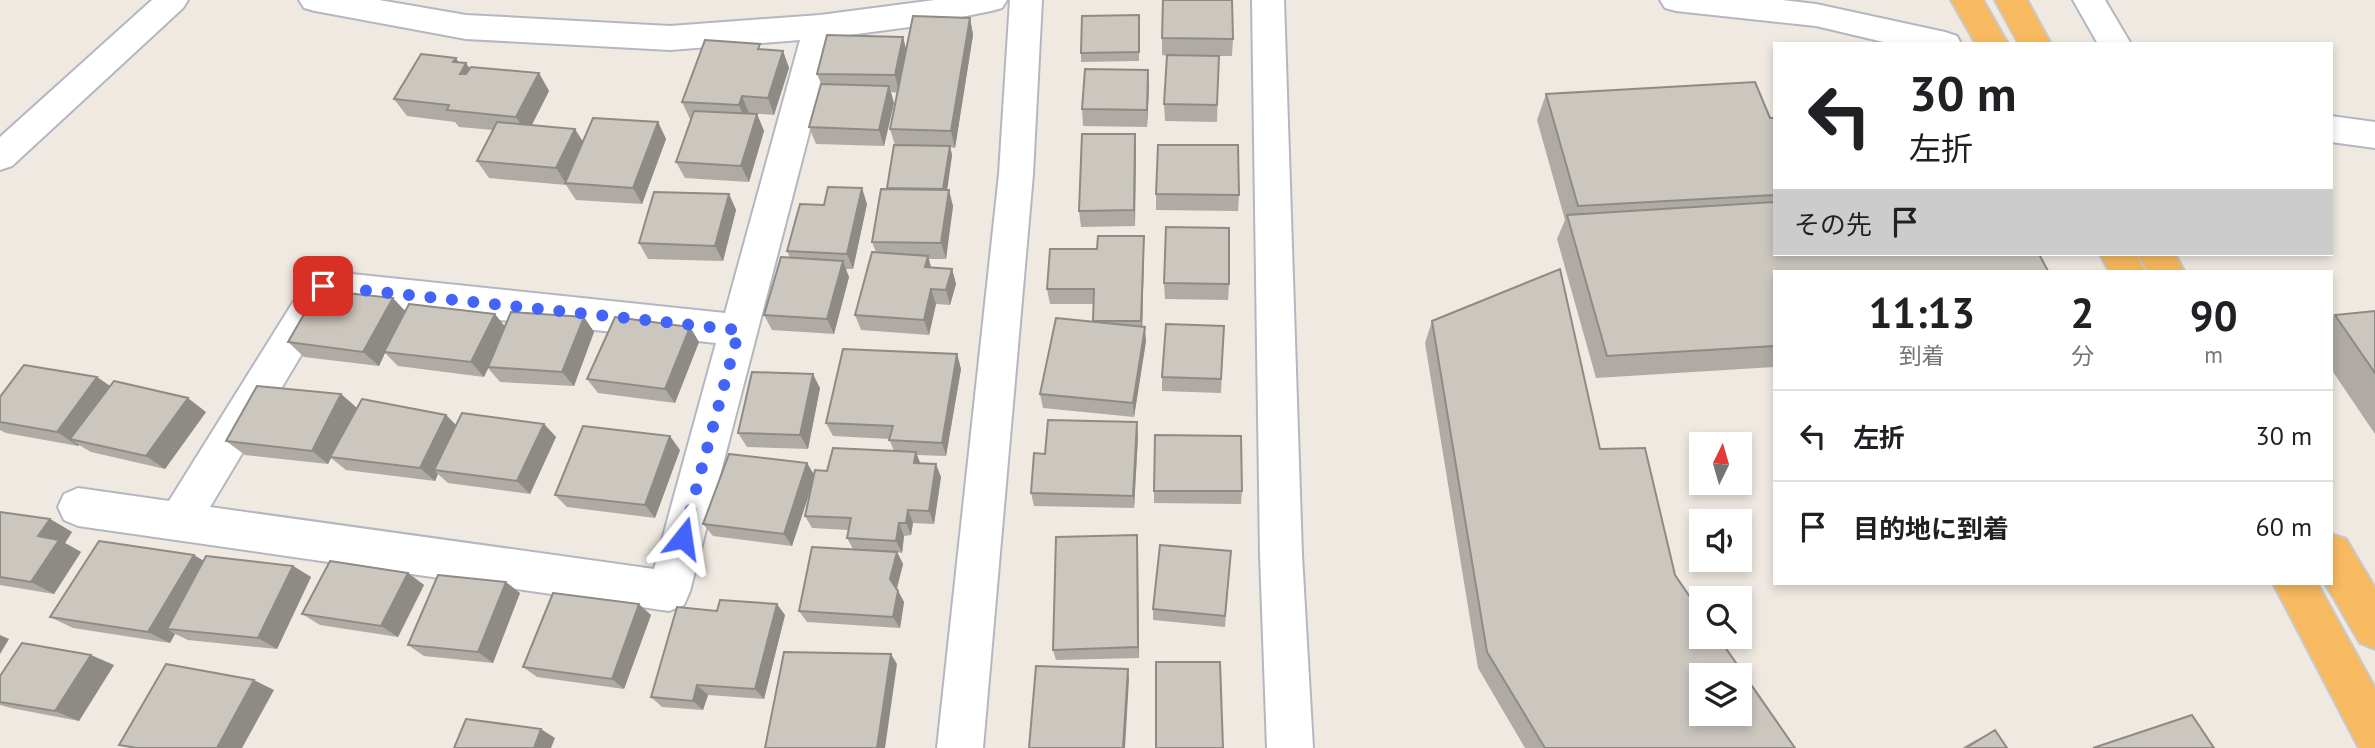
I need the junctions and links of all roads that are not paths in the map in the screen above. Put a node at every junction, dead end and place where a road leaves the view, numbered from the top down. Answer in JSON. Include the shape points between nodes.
{"nodes":[{"id":1,"x":172,"y":0,"type":"edge"},
{"id":2,"x":315,"y":0,"type":"edge"},
{"id":3,"x":991,"y":0,"type":"edge"},
{"id":4,"x":1026,"y":0,"type":"edge"},
{"id":5,"x":1268,"y":0,"type":"edge"},
{"id":6,"x":1676,"y":0,"type":"edge"},
{"id":7,"x":1967,"y":0,"type":"edge"},
{"id":8,"x":2011,"y":0,"type":"edge"},
{"id":9,"x":2089,"y":0,"type":"edge"},
{"id":10,"x":820,"y":27,"type":"junction"},
{"id":11,"x":1936,"y":42,"type":"edge"},
{"id":12,"x":1991,"y":42,"type":"edge"},
{"id":13,"x":2034,"y":42,"type":"edge"},
{"id":14,"x":2114,"y":42,"type":"edge"},
{"id":15,"x":2333,"y":130,"type":"edge"},
{"id":16,"x":2375,"y":135,"type":"edge"},
{"id":17,"x":0,"y":157,"type":"edge"},
{"id":18,"x":739,"y":330,"type":"junction"},
{"id":19,"x":78,"y":507,"type":"dead end"},
{"id":20,"x":179,"y":522,"type":"junction"},
{"id":21,"x":2333,"y":556,"type":"edge"},
{"id":22,"x":2295,"y":585,"type":"edge"},
{"id":23,"x":2375,"y":628,"type":"edge"},
{"id":24,"x":2375,"y":733,"type":"edge"},
{"id":25,"x":960,"y":748,"type":"edge"},
{"id":26,"x":1290,"y":748,"type":"edge"}],
"edges":[{"from":1,"to":17,"type":"street"},
{"from":2,"to":10,"type":"street","via":[[466,27],[657,37]]},
{"from":3,"to":10,"type":"street"},
{"from":4,"to":25,"type":"street","via":[[1016,174]]},
{"from":5,"to":26,"type":"street","via":[[1280,555]]},
{"from":6,"to":11,"type":"street","via":[[1816,15]]},
{"from":7,"to":12,"type":"highway"},
{"from":8,"to":13,"type":"highway"},
{"from":9,"to":14,"type":"street"},
{"from":10,"to":18,"type":"street"},
{"from":15,"to":16,"type":"street"},
{"from":18,"to":20,"type":"street","via":[[323,286]]},
{"from":18,"to":20,"type":"street","via":[[670,590]]},
{"from":19,"to":20,"type":"street"},
{"from":21,"to":23,"type":"highway"},
{"from":22,"to":24,"type":"highway"}]}
